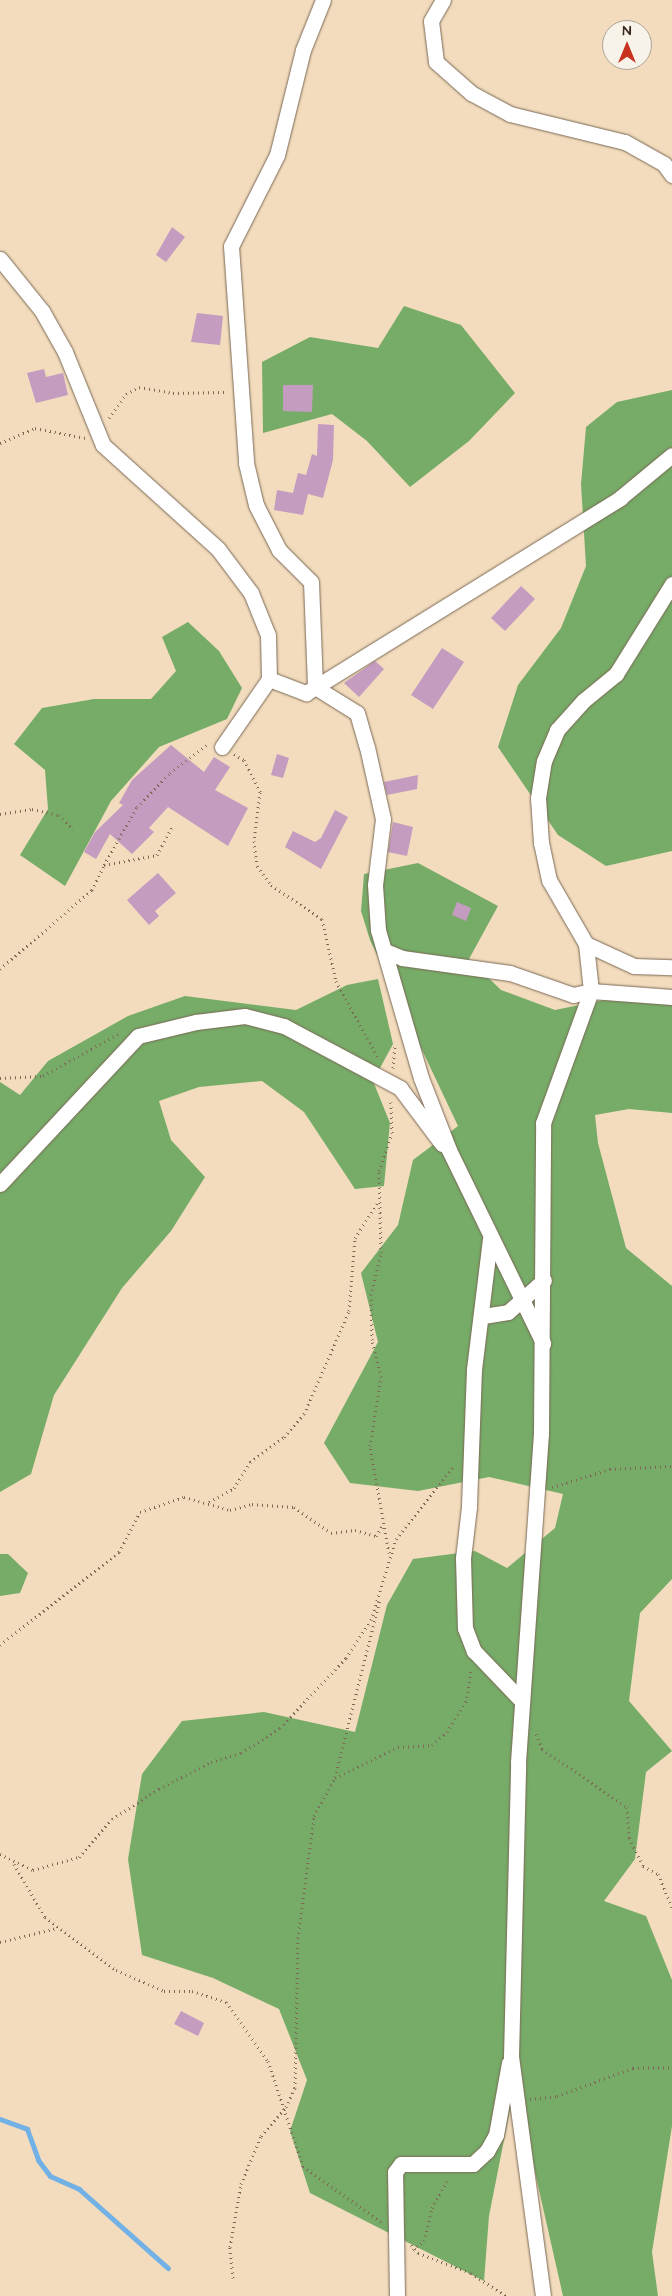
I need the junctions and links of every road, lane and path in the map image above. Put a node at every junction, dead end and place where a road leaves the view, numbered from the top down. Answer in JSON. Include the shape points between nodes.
{"nodes":[{"id":1,"x":323,"y":0,"type":"edge"},
{"id":2,"x":443,"y":0,"type":"edge"},
{"id":3,"x":672,"y":176,"type":"edge"},
{"id":4,"x":0,"y":259,"type":"edge"},
{"id":5,"x":228,"y":389,"type":"dead end"},
{"id":6,"x":97,"y":435,"type":"junction"},
{"id":7,"x":0,"y":444,"type":"edge"},
{"id":8,"x":672,"y":455,"type":"edge"},
{"id":9,"x":672,"y":584,"type":"edge"},
{"id":10,"x":269,"y":679,"type":"junction"},
{"id":11,"x":315,"y":687,"type":"junction"},
{"id":12,"x":222,"y":747,"type":"junction"},
{"id":13,"x":0,"y":814,"type":"edge"},
{"id":14,"x":172,"y":827,"type":"dead end"},
{"id":15,"x":73,"y":829,"type":"dead end"},
{"id":16,"x":104,"y":865,"type":"junction"},
{"id":17,"x":586,"y":944,"type":"junction"},
{"id":18,"x":385,"y":951,"type":"junction"},
{"id":19,"x":672,"y":967,"type":"edge"},
{"id":20,"x":0,"y":969,"type":"edge"},
{"id":21,"x":591,"y":991,"type":"junction"},
{"id":22,"x":672,"y":996,"type":"edge"},
{"id":23,"x":128,"y":1030,"type":"dead end"},
{"id":24,"x":395,"y":1035,"type":"dead end"},
{"id":25,"x":0,"y":1078,"type":"edge"},
{"id":26,"x":391,"y":1083,"type":"junction"},
{"id":27,"x":449,"y":1150,"type":"junction"},
{"id":28,"x":0,"y":1184,"type":"edge"},
{"id":29,"x":378,"y":1202,"type":"junction"},
{"id":30,"x":490,"y":1240,"type":"junction"},
{"id":31,"x":544,"y":1280,"type":"junction"},
{"id":32,"x":520,"y":1299,"type":"junction"},
{"id":33,"x":483,"y":1316,"type":"junction"},
{"id":34,"x":543,"y":1343,"type":"junction"},
{"id":35,"x":470,"y":1446,"type":"junction"},
{"id":36,"x":672,"y":1466,"type":"edge"},
{"id":37,"x":537,"y":1497,"type":"junction"},
{"id":38,"x":209,"y":1503,"type":"junction"},
{"id":39,"x":383,"y":1525,"type":"junction"},
{"id":40,"x":389,"y":1554,"type":"junction"},
{"id":41,"x":382,"y":1586,"type":"junction"},
{"id":42,"x":468,"y":1642,"type":"junction"},
{"id":43,"x":0,"y":1645,"type":"edge"},
{"id":44,"x":522,"y":1701,"type":"junction"},
{"id":45,"x":532,"y":1725,"type":"dead end"},
{"id":46,"x":335,"y":1778,"type":"junction"},
{"id":47,"x":0,"y":1854,"type":"edge"},
{"id":48,"x":14,"y":1864,"type":"junction"},
{"id":49,"x":672,"y":1906,"type":"edge"},
{"id":50,"x":57,"y":1928,"type":"junction"},
{"id":51,"x":0,"y":1942,"type":"edge"},
{"id":52,"x":511,"y":2057,"type":"junction"},
{"id":53,"x":672,"y":2067,"type":"edge"},
{"id":54,"x":516,"y":2099,"type":"junction"},
{"id":55,"x":286,"y":2107,"type":"junction"},
{"id":56,"x":468,"y":2164,"type":"junction"},
{"id":57,"x":396,"y":2230,"type":"junction"},
{"id":58,"x":415,"y":2249,"type":"junction"},
{"id":59,"x":397,"y":2263,"type":"junction"},
{"id":60,"x":233,"y":2278,"type":"dead end"},
{"id":61,"x":397,"y":2296,"type":"edge"},
{"id":62,"x":506,"y":2296,"type":"edge"},
{"id":63,"x":543,"y":2296,"type":"edge"}],
"edges":[{"from":1,"to":11,"type":"street","via":[[303,50],[277,155],[231,246],[246,463],[256,505],[279,550],[311,582]]},
{"from":2,"to":3,"type":"street","via":[[431,21],[436,62],[471,93],[510,114],[625,142],[664,164]]},
{"from":4,"to":6,"type":"street","via":[[42,311],[65,352]]},
{"from":5,"to":6,"type":"path","via":[[224,393],[190,393],[140,387],[126,394]]},
{"from":6,"to":7,"type":"path","via":[[81,438],[35,428]]},
{"from":6,"to":10,"type":"street","via":[[218,549],[251,594],[268,635]]},
{"from":8,"to":11,"type":"street","via":[[620,498]]},
{"from":9,"to":17,"type":"street","via":[[616,674],[583,700],[557,730],[544,760],[538,798],[541,843],[550,880]]},
{"from":10,"to":11,"type":"street","via":[[306,693]]},
{"from":10,"to":12,"type":"street"},
{"from":11,"to":18,"type":"street","via":[[357,712],[367,747],[383,819],[375,885],[378,930]]},
{"from":12,"to":16,"type":"path","via":[[205,745],[149,792]]},
{"from":12,"to":26,"type":"path","via":[[244,760],[260,792],[254,841],[257,866],[271,885],[322,919],[336,981]]},
{"from":13,"to":15,"type":"path","via":[[32,809],[59,815]]},
{"from":14,"to":16,"type":"path","via":[[157,855]]},
{"from":16,"to":20,"type":"path","via":[[92,890]]},
{"from":17,"to":19,"type":"street","via":[[634,966]]},
{"from":17,"to":21,"type":"street"},
{"from":18,"to":21,"type":"street","via":[[402,958],[518,974],[573,995]]},
{"from":18,"to":27,"type":"street","via":[[403,1025]]},
{"from":21,"to":22,"type":"street"},
{"from":21,"to":31,"type":"street","via":[[543,1123]]},
{"from":23,"to":25,"type":"path","via":[[43,1076]]},
{"from":24,"to":26,"type":"path"},
{"from":26,"to":27,"type":"street"},
{"from":26,"to":28,"type":"street","via":[[284,1026],[245,1016],[138,1036]]},
{"from":26,"to":29,"type":"path","via":[[392,1133],[379,1171]]},
{"from":27,"to":30,"type":"street"},
{"from":29,"to":38,"type":"path","via":[[355,1238],[349,1311],[304,1414],[284,1437],[250,1462],[234,1488]]},
{"from":29,"to":39,"type":"path","via":[[382,1253],[371,1295],[372,1340],[382,1377],[370,1446]]},
{"from":30,"to":32,"type":"street"},
{"from":30,"to":33,"type":"street"},
{"from":31,"to":32,"type":"street"},
{"from":31,"to":34,"type":"street"},
{"from":32,"to":33,"type":"street","via":[[508,1312]]},
{"from":32,"to":34,"type":"street"},
{"from":33,"to":35,"type":"street"},
{"from":34,"to":37,"type":"street"},
{"from":35,"to":40,"type":"path","via":[[411,1516]]},
{"from":35,"to":42,"type":"street","via":[[463,1558]]},
{"from":36,"to":37,"type":"path","via":[[610,1469],[562,1480]]},
{"from":37,"to":44,"type":"street"},
{"from":38,"to":39,"type":"path","via":[[230,1510],[252,1504],[294,1507],[331,1533],[355,1530],[376,1536]]},
{"from":38,"to":43,"type":"path","via":[[184,1497],[140,1512],[119,1552]]},
{"from":39,"to":40,"type":"path"},
{"from":40,"to":41,"type":"path"},
{"from":41,"to":46,"type":"path"},
{"from":41,"to":48,"type":"path","via":[[371,1620],[346,1658],[280,1728],[112,1819],[79,1857],[33,1870]]},
{"from":42,"to":44,"type":"street"},
{"from":42,"to":46,"type":"path","via":[[471,1672],[466,1702],[447,1732],[432,1745],[398,1747]]},
{"from":44,"to":52,"type":"street"},
{"from":45,"to":49,"type":"path","via":[[542,1749],[627,1807],[629,1838],[643,1866],[658,1874]]},
{"from":46,"to":55,"type":"path","via":[[314,1816],[298,1938],[295,2088]]},
{"from":47,"to":48,"type":"path"},
{"from":48,"to":50,"type":"path","via":[[34,1904]]},
{"from":50,"to":51,"type":"path"},
{"from":50,"to":55,"type":"path","via":[[142,1984],[164,1991],[192,1991],[226,2002],[268,2061]]},
{"from":52,"to":54,"type":"street"},
{"from":52,"to":56,"type":"street","via":[[496,2135],[487,2151]]},
{"from":53,"to":54,"type":"path","via":[[633,2068],[557,2096]]},
{"from":54,"to":63,"type":"street"},
{"from":55,"to":57,"type":"path","via":[[303,2166],[319,2182]]},
{"from":55,"to":60,"type":"path","via":[[261,2136],[241,2184],[230,2248]]},
{"from":56,"to":57,"type":"street","via":[[401,2164],[395,2172]]},
{"from":56,"to":58,"type":"path","via":[[451,2175],[441,2190],[424,2241]]},
{"from":57,"to":58,"type":"path"},
{"from":57,"to":59,"type":"street"},
{"from":58,"to":59,"type":"path"},
{"from":58,"to":62,"type":"path","via":[[471,2273]]},
{"from":59,"to":61,"type":"street"}]}
